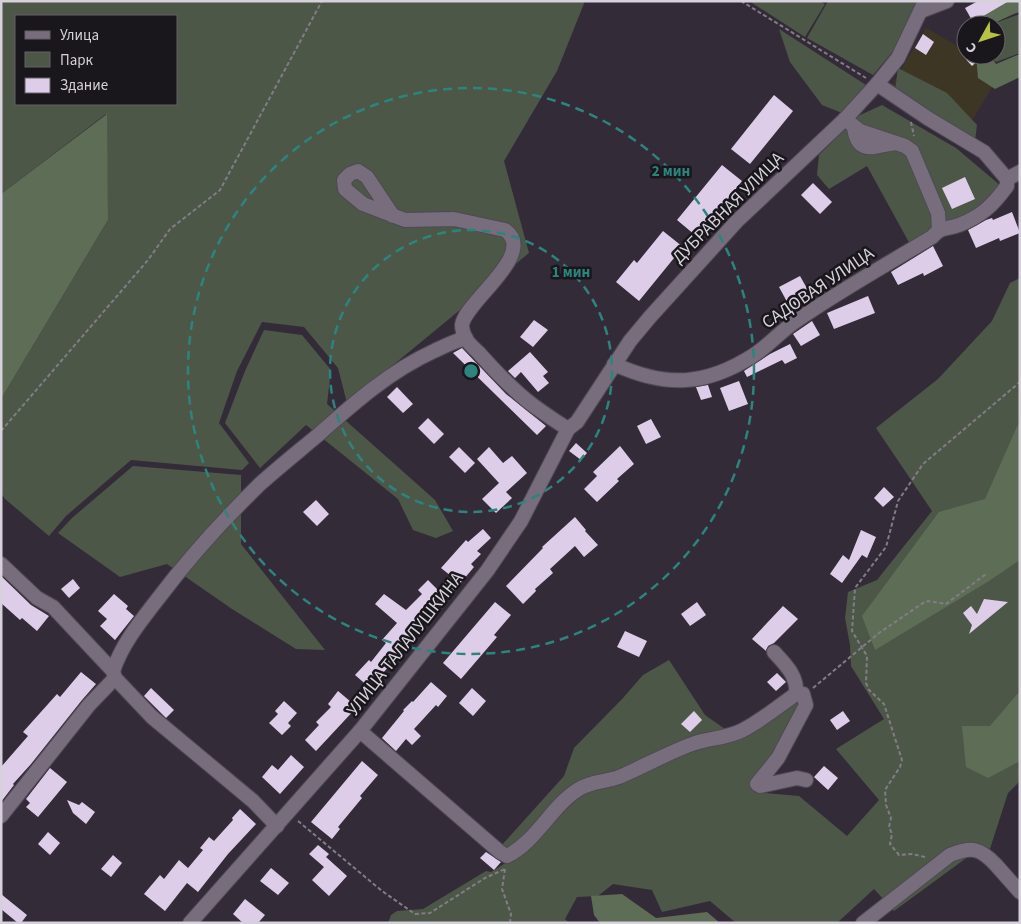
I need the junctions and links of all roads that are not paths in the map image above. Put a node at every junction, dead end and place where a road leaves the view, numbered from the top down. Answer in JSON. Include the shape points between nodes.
{"nodes":[{"id":1,"x":947,"y":1,"type":"edge"},
{"id":2,"x":923,"y":6,"type":"edge"},
{"id":3,"x":877,"y":84,"type":"junction"},
{"id":4,"x":850,"y":123,"type":"junction"},
{"id":5,"x":1020,"y":172,"type":"edge"},
{"id":6,"x":1007,"y":179,"type":"junction"},
{"id":7,"x":393,"y":216,"type":"dead end"},
{"id":8,"x":939,"y":229,"type":"junction"},
{"id":9,"x":466,"y":338,"type":"junction"},
{"id":10,"x":614,"y":364,"type":"junction"},
{"id":11,"x":568,"y":430,"type":"junction"},
{"id":12,"x":1,"y":564,"type":"edge"},
{"id":13,"x":774,"y":652,"type":"dead end"},
{"id":14,"x":114,"y":674,"type":"junction"},
{"id":15,"x":800,"y":694,"type":"junction"},
{"id":16,"x":360,"y":731,"type":"junction"},
{"id":17,"x":806,"y":780,"type":"dead end"},
{"id":18,"x":1,"y":816,"type":"edge"},
{"id":19,"x":277,"y":826,"type":"junction"},
{"id":20,"x":1020,"y":892,"type":"edge"},
{"id":21,"x":190,"y":923,"type":"edge"},
{"id":22,"x":863,"y":923,"type":"edge"}],
"edges":[{"from":1,"to":2,"type":"street"},
{"from":2,"to":3,"type":"street","name":"ДУБРАВНАЯ УЛИЦА","via":[[898,58]]},
{"from":3,"to":4,"type":"street","name":"ДУБРАВНАЯ УЛИЦА"},
{"from":3,"to":6,"type":"street","via":[[984,152]]},
{"from":4,"to":8,"type":"street","via":[[860,131],[906,146],[912,151],[938,213]]},
{"from":4,"to":10,"type":"street","name":"ДУБРАВНАЯ УЛИЦА","via":[[737,221],[650,317]]},
{"from":5,"to":6,"type":"street"},
{"from":6,"to":8,"type":"street","name":"САДОВАЯ УЛИЦА","via":[[1007,186],[992,206],[979,216]]},
{"from":7,"to":9,"type":"street","via":[[405,220],[454,219],[505,230],[512,240],[510,258],[499,277],[464,314],[462,326]]},
{"from":8,"to":10,"type":"street","name":"САДОВАЯ УЛИЦА","via":[[932,237],[795,321],[755,354],[721,373],[688,381],[636,374]]},
{"from":9,"to":11,"type":"street","via":[[488,364],[532,404]]},
{"from":9,"to":14,"type":"street","via":[[421,357],[388,378],[353,403],[262,483],[226,518],[167,587],[118,656]]},
{"from":10,"to":11,"type":"street","name":"УЛИЦА ТАЛАЛУШКИНА","via":[[577,422]]},
{"from":11,"to":16,"type":"street","name":"УЛИЦА ТАЛАЛУШКИНА","via":[[521,521],[487,571]]},
{"from":12,"to":14,"type":"street","via":[[37,598],[53,607]]},
{"from":13,"to":15,"type":"street","via":[[790,670]]},
{"from":14,"to":18,"type":"street"},
{"from":14,"to":19,"type":"street","via":[[152,717],[253,801]]},
{"from":15,"to":16,"type":"street","via":[[744,730],[681,748],[617,778],[581,788],[506,862],[500,852]]},
{"from":15,"to":17,"type":"street","via":[[806,705],[778,758],[757,784],[797,778]]},
{"from":16,"to":19,"type":"street","name":"УЛИЦА ТАЛАЛУШКИНА"},
{"from":19,"to":21,"type":"street","name":"УЛИЦА ТАЛАЛУШКИНА"},
{"from":20,"to":22,"type":"street","via":[[985,854],[962,850],[942,861]]}]}
